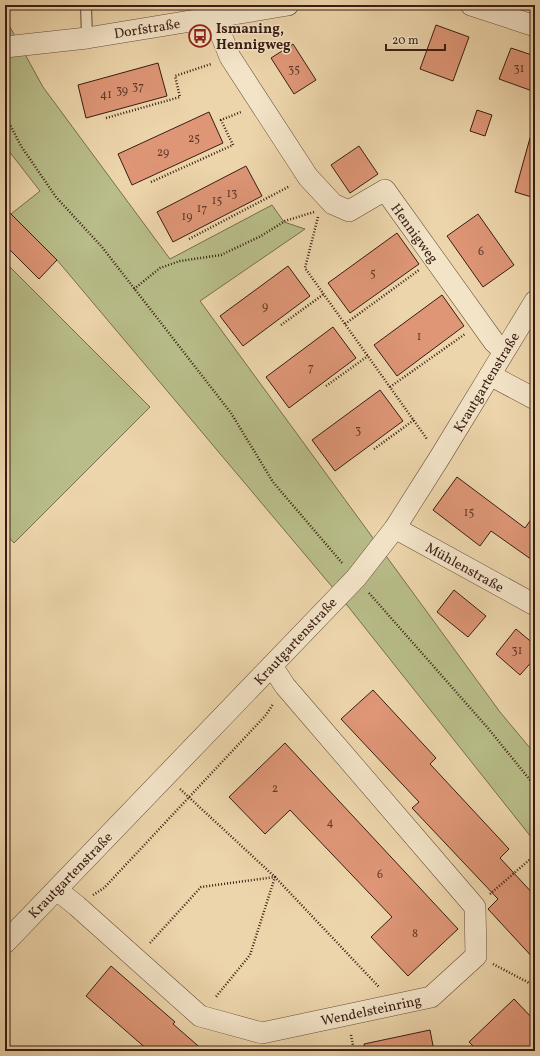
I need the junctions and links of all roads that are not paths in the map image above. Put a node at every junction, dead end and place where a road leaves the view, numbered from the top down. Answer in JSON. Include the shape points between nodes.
{"nodes":[{"id":1,"x":86,"y":5,"type":"edge"},
{"id":2,"x":288,"y":5,"type":"edge"},
{"id":3,"x":471,"y":5,"type":"edge"},
{"id":4,"x":214,"y":17,"type":"junction"},
{"id":5,"x":535,"y":26,"type":"edge"},
{"id":6,"x":87,"y":38,"type":"junction"},
{"id":7,"x":5,"y":47,"type":"edge"},
{"id":8,"x":535,"y":301,"type":"edge"},
{"id":9,"x":504,"y":351,"type":"junction"},
{"id":10,"x":490,"y":375,"type":"junction"},
{"id":11,"x":535,"y":399,"type":"edge"},
{"id":12,"x":395,"y":528,"type":"junction"},
{"id":13,"x":535,"y":605,"type":"edge"},
{"id":14,"x":272,"y":666,"type":"junction"},
{"id":15,"x":57,"y":890,"type":"junction"},
{"id":16,"x":5,"y":943,"type":"edge"}],
"edges":[{"from":1,"to":6,"type":"lane"},
{"from":2,"to":4,"type":"street","name":"Dorfstraße"},
{"from":3,"to":5,"type":"street"},
{"from":4,"to":6,"type":"street","name":"Dorfstraße"},
{"from":4,"to":9,"type":"street","name":"Hennigweg","via":[[230,57],[308,177],[333,204],[349,211],[385,190],[494,342]]},
{"from":6,"to":7,"type":"street","name":"Dorfstraße"},
{"from":8,"to":9,"type":"street","name":"Krautgartenstraße"},
{"from":9,"to":10,"type":"street","name":"Krautgartenstraße"},
{"from":10,"to":11,"type":"street"},
{"from":10,"to":12,"type":"street","name":"Krautgartenstraße"},
{"from":12,"to":13,"type":"street","name":"Mühlenstraße"},
{"from":12,"to":14,"type":"street","name":"Krautgartenstraße","via":[[366,586]]},
{"from":14,"to":15,"type":"street","name":"Krautgartenstraße"},
{"from":14,"to":15,"type":"street","name":"Wendelsteinring","via":[[285,686],[475,907],[476,956],[431,997],[262,1033],[200,1016]]},
{"from":15,"to":16,"type":"street","name":"Krautgartenstraße"}]}
